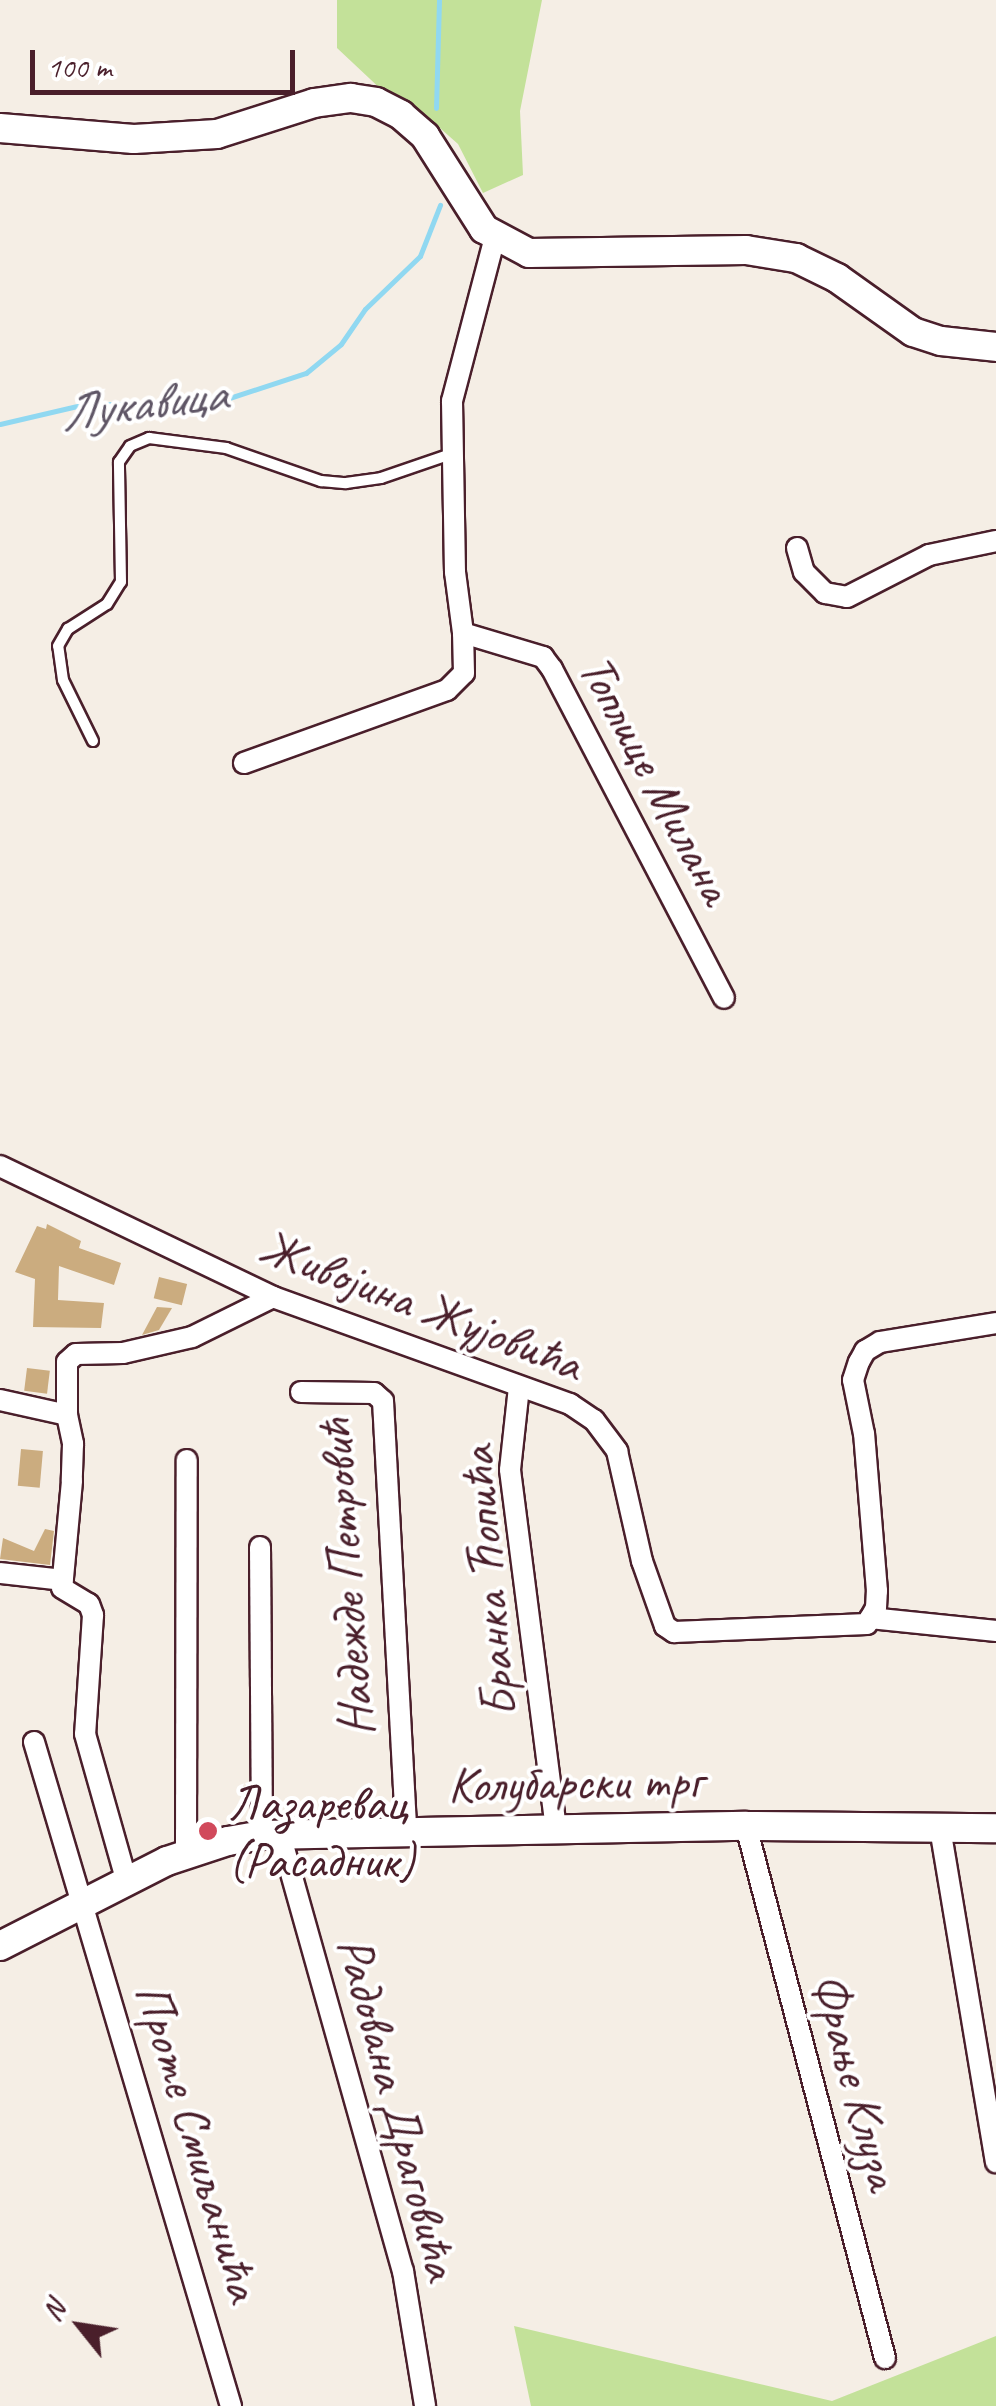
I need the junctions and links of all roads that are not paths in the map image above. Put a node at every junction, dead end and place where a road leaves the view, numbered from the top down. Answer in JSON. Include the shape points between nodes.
{"nodes":[{"id":1,"x":0,"y":128,"type":"edge"},
{"id":2,"x":495,"y":237,"type":"junction"},
{"id":3,"x":996,"y":347,"type":"edge"},
{"id":4,"x":451,"y":454,"type":"junction"},
{"id":5,"x":996,"y":541,"type":"edge"},
{"id":6,"x":797,"y":548,"type":"dead end"},
{"id":7,"x":463,"y":632,"type":"junction"},
{"id":8,"x":93,"y":742,"type":"dead end"},
{"id":9,"x":244,"y":763,"type":"dead end"},
{"id":10,"x":724,"y":998,"type":"dead end"},
{"id":11,"x":0,"y":1166,"type":"edge"},
{"id":12,"x":273,"y":1298,"type":"junction"},
{"id":13,"x":996,"y":1323,"type":"edge"},
{"id":14,"x":519,"y":1387,"type":"junction"},
{"id":15,"x":301,"y":1392,"type":"dead end"},
{"id":16,"x":0,"y":1400,"type":"edge"},
{"id":17,"x":66,"y":1415,"type":"junction"},
{"id":18,"x":187,"y":1460,"type":"dead end"},
{"id":19,"x":260,"y":1547,"type":"dead end"},
{"id":20,"x":0,"y":1573,"type":"edge"},
{"id":21,"x":63,"y":1580,"type":"junction"},
{"id":22,"x":870,"y":1618,"type":"junction"},
{"id":23,"x":996,"y":1630,"type":"edge"},
{"id":24,"x":34,"y":1742,"type":"dead end"},
{"id":25,"x":746,"y":1826,"type":"junction"},
{"id":26,"x":556,"y":1828,"type":"junction"},
{"id":27,"x":940,"y":1828,"type":"junction"},
{"id":28,"x":996,"y":1828,"type":"edge"},
{"id":29,"x":406,"y":1830,"type":"junction"},
{"id":30,"x":271,"y":1835,"type":"junction"},
{"id":31,"x":186,"y":1853,"type":"junction"},
{"id":32,"x":126,"y":1879,"type":"junction"},
{"id":33,"x":81,"y":1904,"type":"junction"},
{"id":34,"x":0,"y":1946,"type":"edge"},
{"id":35,"x":996,"y":2162,"type":"edge"},
{"id":36,"x":886,"y":2358,"type":"dead end"},
{"id":37,"x":230,"y":2406,"type":"edge"},
{"id":38,"x":425,"y":2406,"type":"edge"}],
"edges":[{"from":1,"to":2,"type":"street","via":[[134,138],[217,134],[314,103],[376,102],[425,136]]},
{"from":2,"to":3,"type":"street","via":[[529,253],[746,250],[796,258],[838,278],[913,332]]},
{"from":2,"to":4,"type":"street","via":[[452,401]]},
{"from":4,"to":7,"type":"street"},
{"from":4,"to":8,"type":"lane","via":[[381,478],[333,483],[226,448],[149,438],[130,446],[119,462],[122,582],[108,604],[68,630],[58,646],[63,680]]},
{"from":5,"to":6,"type":"street","via":[[929,555],[847,597],[825,593],[804,572]]},
{"from":7,"to":9,"type":"street","via":[[464,673],[447,690]]},
{"from":7,"to":10,"type":"street","name":"Топлице Милана","via":[[543,657],[552,669]]},
{"from":11,"to":12,"type":"street","name":"Живојина Жујовића"},
{"from":12,"to":14,"type":"street","name":"Живојина Жујовића"},
{"from":12,"to":17,"type":"street","via":[[192,1337],[123,1353],[76,1354],[67,1362]]},
{"from":13,"to":22,"type":"street","via":[[880,1342],[859,1362],[854,1380],[877,1591]]},
{"from":14,"to":22,"type":"street","name":"Живојина Жујовића","via":[[570,1404],[594,1420],[616,1451],[664,1626],[691,1634],[858,1627]]},
{"from":14,"to":26,"type":"street","name":"Бранка Ћопића","via":[[510,1470]]},
{"from":15,"to":29,"type":"street","name":"Надежде Петровић","via":[[374,1393],[383,1401]]},
{"from":16,"to":17,"type":"street"},
{"from":17,"to":21,"type":"street","via":[[72,1463]]},
{"from":18,"to":31,"type":"street"},
{"from":19,"to":30,"type":"street","name":"Радована Драговића"},
{"from":20,"to":21,"type":"street"},
{"from":21,"to":32,"type":"street","via":[[62,1588],[89,1604],[93,1614],[85,1734]]},
{"from":22,"to":23,"type":"street"},
{"from":24,"to":33,"type":"street","name":"Проте Смиљанића"},
{"from":25,"to":26,"type":"street","name":"Колубарски трг"},
{"from":25,"to":27,"type":"street","name":"Колубарски трг"},
{"from":25,"to":36,"type":"street","name":"Фрање Клуза"},
{"from":26,"to":29,"type":"street","name":"Колубарски трг"},
{"from":27,"to":28,"type":"street","name":"Колубарски трг"},
{"from":27,"to":35,"type":"street"},
{"from":29,"to":30,"type":"street","name":"Колубарски трг"},
{"from":30,"to":31,"type":"street","name":"Колубарски трг"},
{"from":30,"to":38,"type":"street","name":"Радована Драговића","via":[[403,2271]]},
{"from":31,"to":32,"type":"street","name":"Колубарски трг"},
{"from":32,"to":33,"type":"street","name":"Колубарски трг"},
{"from":33,"to":34,"type":"street","name":"Колубарски трг"},
{"from":33,"to":37,"type":"street","name":"Проте Смиљанића"}]}
